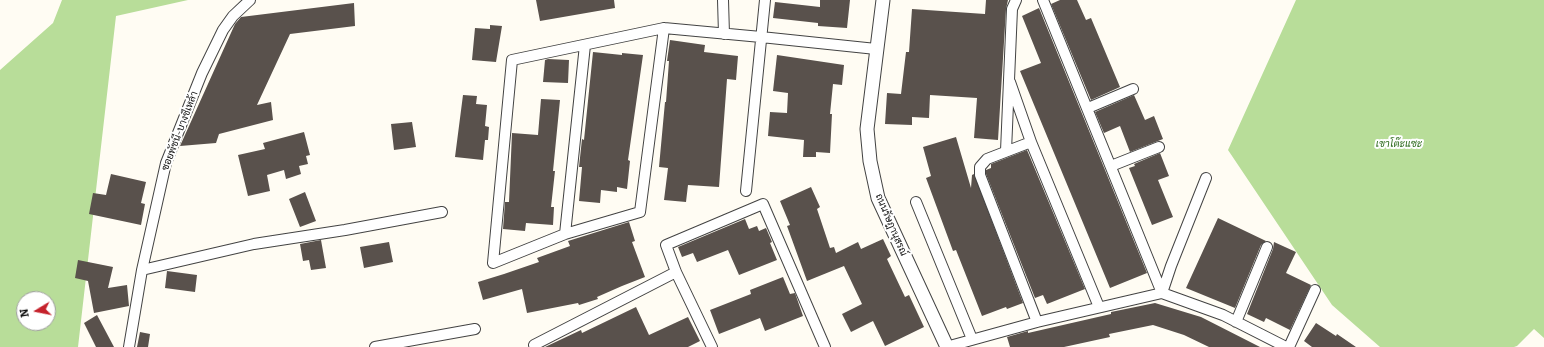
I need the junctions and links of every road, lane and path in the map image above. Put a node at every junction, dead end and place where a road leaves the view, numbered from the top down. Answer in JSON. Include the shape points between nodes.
{"nodes":[{"id":1,"x":250,"y":0,"type":"edge"},
{"id":2,"x":723,"y":0,"type":"edge"},
{"id":3,"x":765,"y":0,"type":"edge"},
{"id":4,"x":883,"y":0,"type":"edge"},
{"id":5,"x":1016,"y":0,"type":"edge"},
{"id":6,"x":1043,"y":0,"type":"edge"},
{"id":7,"x":664,"y":28,"type":"junction"},
{"id":8,"x":724,"y":34,"type":"junction"},
{"id":9,"x":761,"y":37,"type":"junction"},
{"id":10,"x":585,"y":45,"type":"junction"},
{"id":11,"x":876,"y":49,"type":"junction"},
{"id":12,"x":1010,"y":82,"type":"junction"},
{"id":13,"x":1133,"y":89,"type":"dead end"},
{"id":14,"x":1088,"y":108,"type":"junction"},
{"id":15,"x":1031,"y":142,"type":"junction"},
{"id":16,"x":1159,"y":147,"type":"dead end"},
{"id":17,"x":1006,"y":151,"type":"junction"},
{"id":18,"x":1111,"y":166,"type":"junction"},
{"id":19,"x":1206,"y":178,"type":"dead end"},
{"id":20,"x":746,"y":191,"type":"dead end"},
{"id":21,"x":916,"y":202,"type":"dead end"},
{"id":22,"x":442,"y":212,"type":"dead end"},
{"id":23,"x":566,"y":234,"type":"junction"},
{"id":24,"x":1267,"y":247,"type":"dead end"},
{"id":25,"x":142,"y":270,"type":"junction"},
{"id":26,"x":676,"y":272,"type":"junction"},
{"id":27,"x":1315,"y":290,"type":"dead end"},
{"id":28,"x":1162,"y":292,"type":"junction"},
{"id":29,"x":1099,"y":307,"type":"junction"},
{"id":30,"x":1037,"y":322,"type":"junction"},
{"id":31,"x":1236,"y":322,"type":"junction"},
{"id":32,"x":475,"y":329,"type":"dead end"},
{"id":33,"x":972,"y":339,"type":"junction"},
{"id":34,"x":534,"y":346,"type":"dead end"},
{"id":35,"x":129,"y":347,"type":"edge"},
{"id":36,"x":375,"y":347,"type":"edge"},
{"id":37,"x":710,"y":347,"type":"edge"},
{"id":38,"x":825,"y":347,"type":"edge"},
{"id":39,"x":946,"y":347,"type":"edge"},
{"id":40,"x":1286,"y":347,"type":"edge"},
{"id":41,"x":1289,"y":347,"type":"edge"}],
"edges":[{"from":1,"to":25,"type":"street","name":"ซอยพัชนี-บางชีเหล้า","via":[[223,30],[202,72],[166,163]]},
{"from":2,"to":8,"type":"street"},
{"from":3,"to":9,"type":"street"},
{"from":4,"to":11,"type":"street","name":"ถนนรัษฎานุสรณ์"},
{"from":5,"to":12,"type":"street","via":[[1012,8]]},
{"from":6,"to":14,"type":"street"},
{"from":7,"to":8,"type":"street"},
{"from":7,"to":10,"type":"street"},
{"from":7,"to":23,"type":"street","via":[[640,212]]},
{"from":8,"to":9,"type":"street"},
{"from":9,"to":11,"type":"street"},
{"from":9,"to":20,"type":"street"},
{"from":10,"to":23,"type":"street"},
{"from":10,"to":23,"type":"street","via":[[512,60],[493,263]]},
{"from":11,"to":39,"type":"street","name":"ถนนรัษฎานุสรณ์","via":[[867,128],[870,161],[878,198]]},
{"from":12,"to":15,"type":"street"},
{"from":12,"to":17,"type":"street"},
{"from":13,"to":14,"type":"street"},
{"from":14,"to":18,"type":"street"},
{"from":15,"to":17,"type":"street"},
{"from":15,"to":29,"type":"street"},
{"from":16,"to":18,"type":"street"},
{"from":17,"to":30,"type":"street","via":[[987,159],[980,167],[980,175]]},
{"from":18,"to":28,"type":"street"},
{"from":19,"to":28,"type":"street"},
{"from":21,"to":33,"type":"street"},
{"from":22,"to":25,"type":"street","via":[[254,244]]},
{"from":24,"to":31,"type":"street"},
{"from":25,"to":35,"type":"street","name":"ซอยพัชนี-บางชีเหล้า"},
{"from":26,"to":34,"type":"street"},
{"from":26,"to":37,"type":"street"},
{"from":26,"to":38,"type":"street","via":[[666,245],[763,204]]},
{"from":27,"to":41,"type":"street"},
{"from":28,"to":29,"type":"street"},
{"from":28,"to":31,"type":"street"},
{"from":29,"to":30,"type":"street"},
{"from":30,"to":33,"type":"street"},
{"from":31,"to":40,"type":"street"},
{"from":32,"to":36,"type":"street"},
{"from":33,"to":39,"type":"street"}]}
